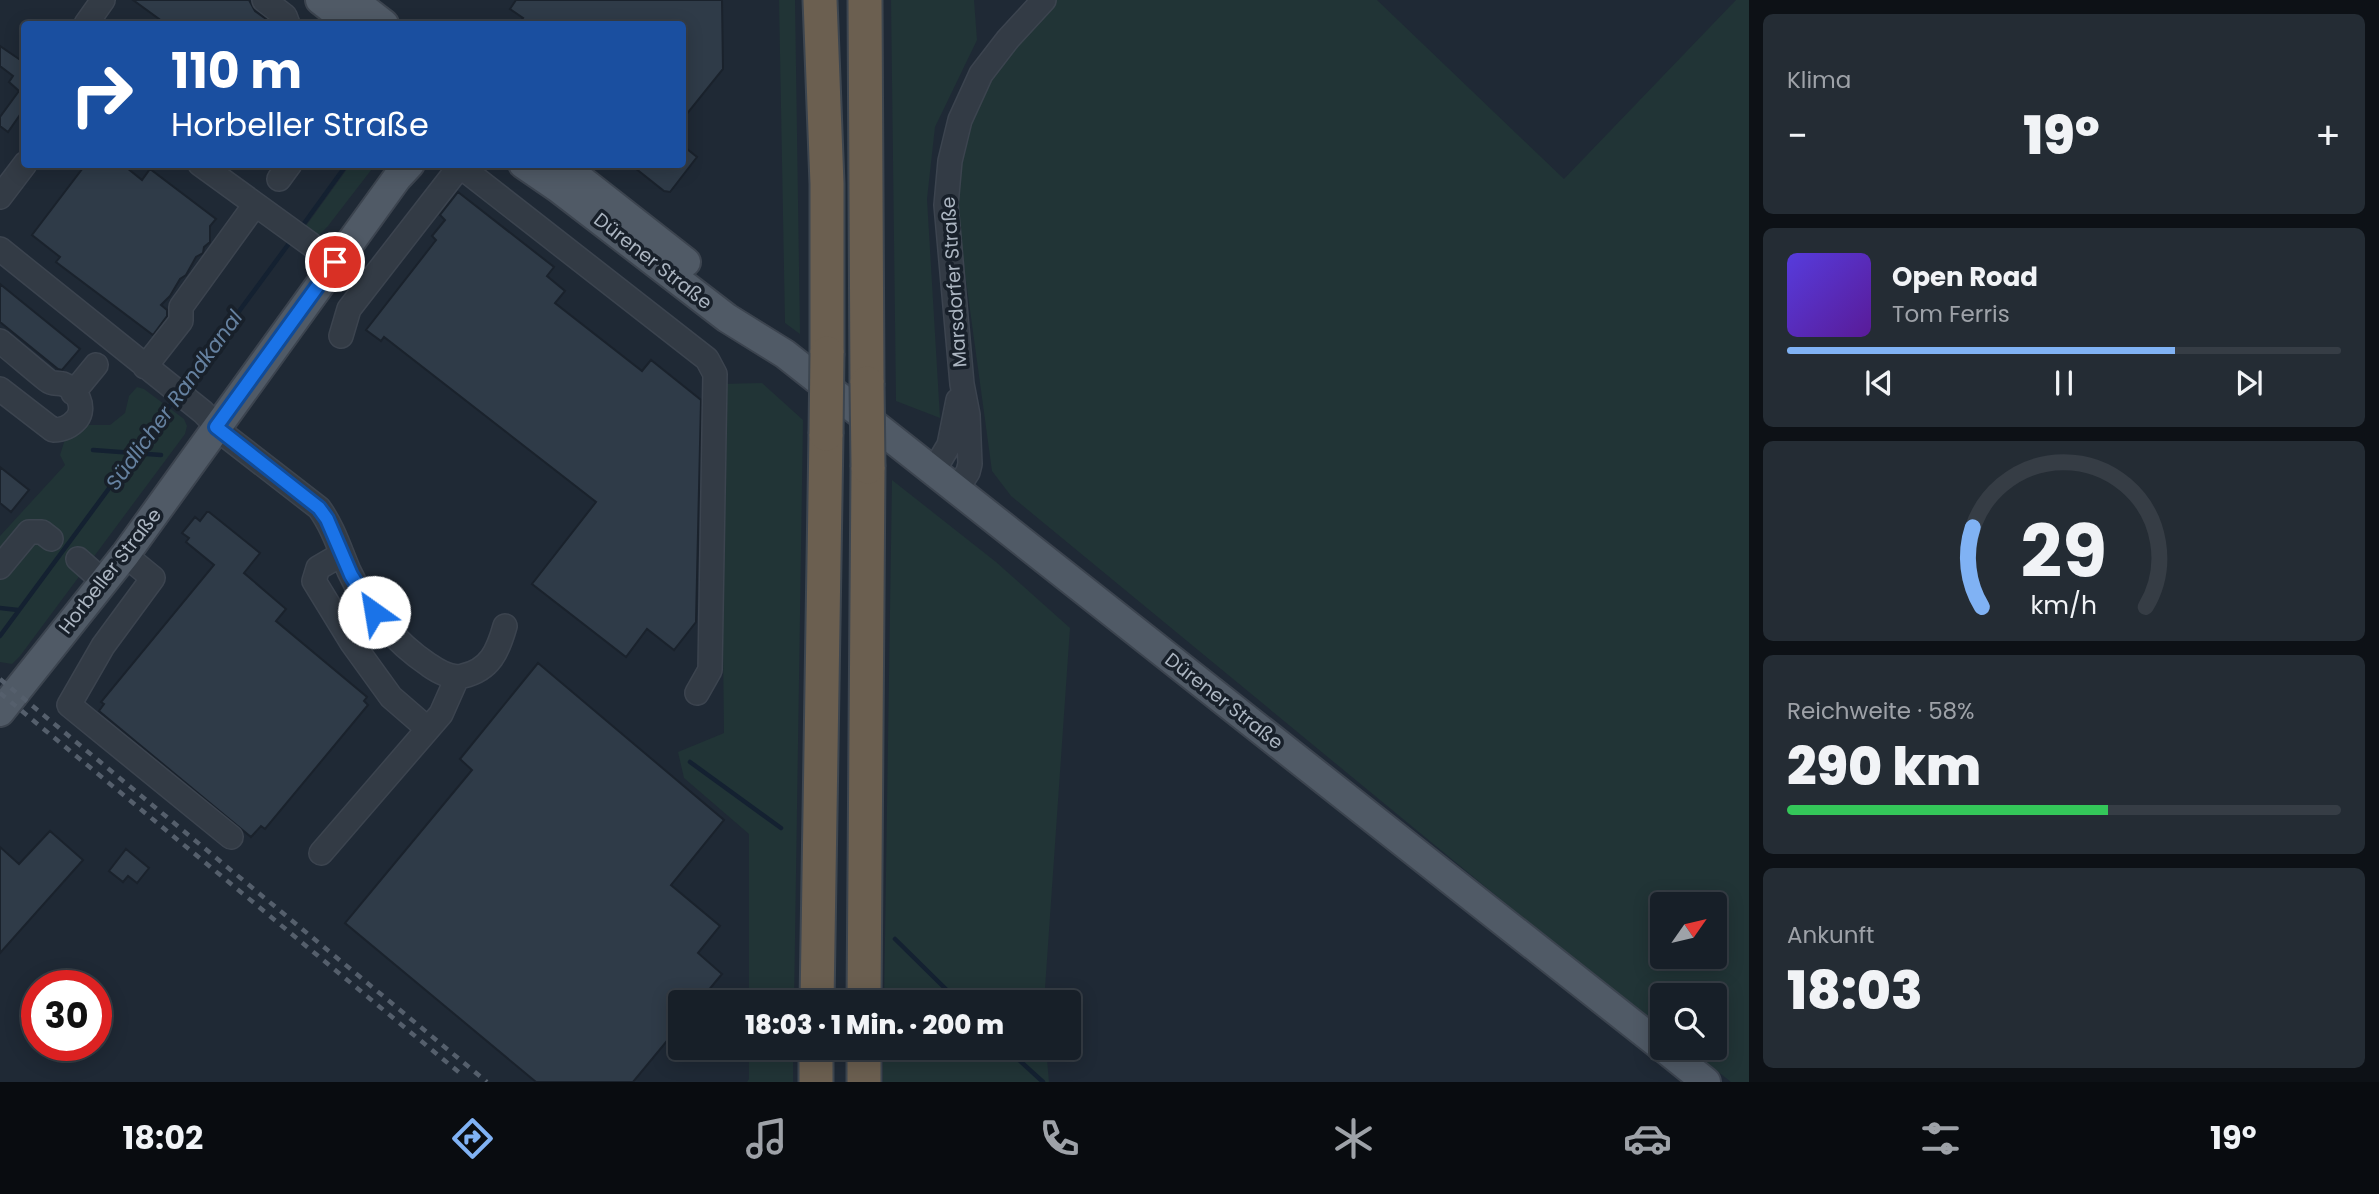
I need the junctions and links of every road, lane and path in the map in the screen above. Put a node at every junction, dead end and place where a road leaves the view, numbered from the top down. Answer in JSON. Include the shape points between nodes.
{"nodes":[{"id":1,"x":103,"y":0,"type":"edge"},
{"id":2,"x":264,"y":0,"type":"edge"},
{"id":3,"x":320,"y":0,"type":"edge"},
{"id":4,"x":353,"y":0,"type":"edge"},
{"id":5,"x":820,"y":0,"type":"edge"},
{"id":6,"x":865,"y":0,"type":"edge"},
{"id":7,"x":1044,"y":0,"type":"edge"},
{"id":8,"x":88,"y":21,"type":"edge"},
{"id":9,"x":287,"y":21,"type":"edge"},
{"id":10,"x":347,"y":21,"type":"edge"},
{"id":11,"x":380,"y":21,"type":"edge"},
{"id":12,"x":22,"y":168,"type":"edge"},
{"id":13,"x":205,"y":168,"type":"edge"},
{"id":14,"x":458,"y":168,"type":"edge"},
{"id":15,"x":463,"y":168,"type":"edge"},
{"id":16,"x":529,"y":168,"type":"edge"},
{"id":17,"x":566,"y":168,"type":"edge"},
{"id":18,"x":403,"y":169,"type":"edge"},
{"id":19,"x":0,"y":197,"type":"edge"},
{"id":20,"x":254,"y":205,"type":"junction"},
{"id":21,"x":0,"y":249,"type":"edge"},
{"id":22,"x":335,"y":262,"type":"junction"},
{"id":23,"x":341,"y":336,"type":"dead end"},
{"id":24,"x":0,"y":341,"type":"edge"},
{"id":25,"x":785,"y":354,"type":"junction"},
{"id":26,"x":96,"y":365,"type":"dead end"},
{"id":27,"x":145,"y":367,"type":"junction"},
{"id":28,"x":961,"y":384,"type":"junction"},
{"id":29,"x":0,"y":389,"type":"edge"},
{"id":30,"x":73,"y":393,"type":"junction"},
{"id":31,"x":216,"y":427,"type":"junction"},
{"id":32,"x":933,"y":472,"type":"junction"},
{"id":33,"x":956,"y":490,"type":"junction"},
{"id":34,"x":51,"y":539,"type":"dead end"},
{"id":35,"x":342,"y":554,"type":"junction"},
{"id":36,"x":125,"y":555,"type":"junction"},
{"id":37,"x":78,"y":559,"type":"dead end"},
{"id":38,"x":0,"y":567,"type":"edge"},
{"id":39,"x":104,"y":582,"type":"junction"},
{"id":40,"x":505,"y":626,"type":"dead end"},
{"id":41,"x":457,"y":678,"type":"junction"},
{"id":42,"x":696,"y":693,"type":"dead end"},
{"id":43,"x":0,"y":712,"type":"edge"},
{"id":44,"x":428,"y":729,"type":"junction"},
{"id":45,"x":231,"y":837,"type":"dead end"},
{"id":46,"x":321,"y":853,"type":"dead end"},
{"id":47,"x":817,"y":990,"type":"edge"},
{"id":48,"x":864,"y":990,"type":"edge"},
{"id":49,"x":1650,"y":1038,"type":"edge"},
{"id":50,"x":816,"y":1060,"type":"edge"},
{"id":51,"x":864,"y":1060,"type":"edge"},
{"id":52,"x":1678,"y":1060,"type":"edge"},
{"id":53,"x":816,"y":1082,"type":"edge"},
{"id":54,"x":864,"y":1082,"type":"edge"},
{"id":55,"x":1706,"y":1082,"type":"edge"}],
"edges":[{"from":1,"to":8,"type":"street"},
{"from":2,"to":9,"type":"street"},
{"from":3,"to":10,"type":"main road"},
{"from":4,"to":11,"type":"main road"},
{"from":5,"to":47,"type":"highway","bridge":true,"via":[[827,184],[827,434]]},
{"from":6,"to":48,"type":"highway","bridge":true},
{"from":7,"to":28,"type":"street","name":"Marsdorfer Straße","via":[[981,74],[960,120],[950,160],[946,205]]},
{"from":12,"to":19,"type":"street"},
{"from":13,"to":20,"type":"street"},
{"from":14,"to":23,"type":"street","via":[[349,309]]},
{"from":15,"to":42,"type":"street","via":[[707,359],[715,374],[710,670]]},
{"from":16,"to":25,"type":"main road","name":"Dürener Straße","via":[[727,318]]},
{"from":17,"to":25,"type":"main road","name":"Dürener Straße","via":[[745,308]]},
{"from":18,"to":22,"type":"main road","name":"Horbeller Straße"},
{"from":20,"to":22,"type":"street"},
{"from":20,"to":27,"type":"street","via":[[181,307],[181,321]]},
{"from":21,"to":27,"type":"street"},
{"from":22,"to":31,"type":"main road","name":"Horbeller Straße"},
{"from":24,"to":30,"type":"street","via":[[51,383],[64,384]]},
{"from":25,"to":32,"type":"main road","name":"Dürener Straße"},
{"from":26,"to":30,"type":"street"},
{"from":27,"to":31,"type":"street"},
{"from":28,"to":32,"type":"street","name":"Marsdorfer Straße","via":[[949,445]]},
{"from":28,"to":33,"type":"street","name":"Marsdorfer Straße","via":[[970,464]]},
{"from":29,"to":30,"type":"street","via":[[53,430],[72,425],[80,414],[81,402]]},
{"from":31,"to":35,"type":"street","via":[[319,508]]},
{"from":31,"to":36,"type":"main road","name":"Horbeller Straße"},
{"from":32,"to":33,"type":"main road","name":"Dürener Straße"},
{"from":33,"to":49,"type":"main road","name":"Dürener Straße"},
{"from":34,"to":38,"type":"street","via":[[42,532],[29,532]]},
{"from":35,"to":41,"type":"street","via":[[374,612],[409,652]]},
{"from":35,"to":44,"type":"street","via":[[318,568],[314,580],[391,697]]},
{"from":36,"to":39,"type":"main road","name":"Horbeller Straße"},
{"from":36,"to":45,"type":"street","via":[[159,569],[103,646],[69,705]]},
{"from":37,"to":39,"type":"street"},
{"from":39,"to":43,"type":"main road","name":"Horbeller Straße"},
{"from":40,"to":41,"type":"street","via":[[489,663],[476,673]]},
{"from":41,"to":44,"type":"street","via":[[441,714]]},
{"from":44,"to":46,"type":"street"},
{"from":50,"to":53,"type":"highway"},
{"from":51,"to":54,"type":"highway"},
{"from":52,"to":55,"type":"main road","name":"Dürener Straße"}]}
